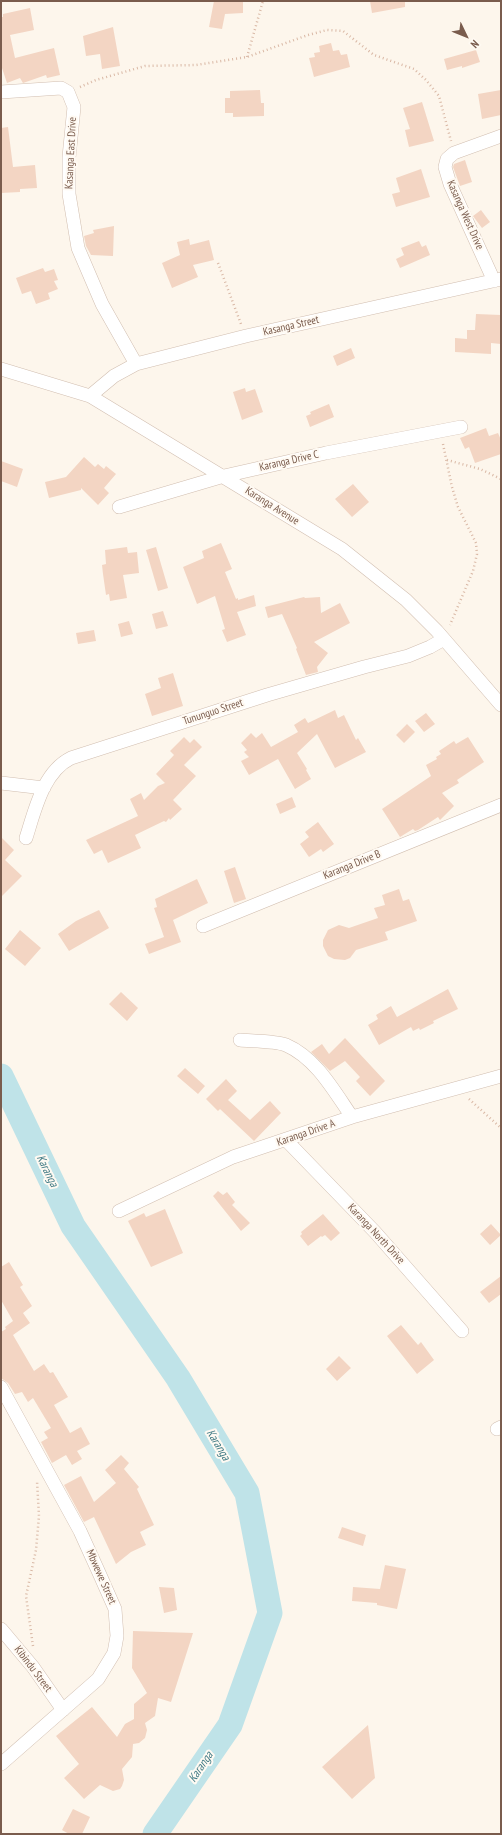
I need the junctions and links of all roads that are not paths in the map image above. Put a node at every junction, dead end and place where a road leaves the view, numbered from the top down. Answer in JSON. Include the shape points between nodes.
{"nodes":[{"id":1,"x":1,"y":90,"type":"edge"},
{"id":2,"x":501,"y":136,"type":"edge"},
{"id":3,"x":498,"y":280,"type":"edge"},
{"id":4,"x":136,"y":364,"type":"junction"},
{"id":5,"x":1,"y":369,"type":"edge"},
{"id":6,"x":90,"y":396,"type":"junction"},
{"id":7,"x":461,"y":427,"type":"dead end"},
{"id":8,"x":224,"y":476,"type":"junction"},
{"id":9,"x":120,"y":507,"type":"dead end"},
{"id":10,"x":444,"y":639,"type":"junction"},
{"id":11,"x":501,"y":705,"type":"edge"},
{"id":12,"x":1,"y":782,"type":"edge"},
{"id":13,"x":44,"y":788,"type":"junction"},
{"id":14,"x":501,"y":805,"type":"edge"},
{"id":15,"x":26,"y":838,"type":"dead end"},
{"id":16,"x":203,"y":926,"type":"dead end"},
{"id":17,"x":240,"y":1040,"type":"dead end"},
{"id":18,"x":501,"y":1076,"type":"edge"},
{"id":19,"x":352,"y":1117,"type":"junction"},
{"id":20,"x":286,"y":1140,"type":"junction"},
{"id":21,"x":120,"y":1211,"type":"dead end"},
{"id":22,"x":462,"y":1331,"type":"dead end"},
{"id":23,"x":1,"y":1387,"type":"edge"},
{"id":24,"x":1,"y":1629,"type":"edge"},
{"id":25,"x":63,"y":1710,"type":"junction"},
{"id":26,"x":1,"y":1764,"type":"edge"}],
"edges":[{"from":1,"to":4,"type":"street","name":"Kasanga East Drive","via":[[61,88],[68,92],[74,107],[69,194],[78,248],[102,304]]},
{"from":2,"to":3,"type":"street","name":"Kasanga West Drive","via":[[454,153],[447,159],[444,167]]},
{"from":3,"to":4,"type":"street","name":"Kasanga Street","via":[[246,336]]},
{"from":4,"to":6,"type":"street","name":"Kasanga Street","via":[[114,376]]},
{"from":5,"to":6,"type":"street","name":"Karanga Avenue"},
{"from":6,"to":8,"type":"street","name":"Karanga Avenue"},
{"from":7,"to":8,"type":"street","name":"Karanga Drive C"},
{"from":8,"to":9,"type":"street","name":"Karanga Drive C"},
{"from":8,"to":10,"type":"street","name":"Karanga Avenue","via":[[342,549],[406,600]]},
{"from":10,"to":11,"type":"street","name":"Karanga Avenue"},
{"from":10,"to":13,"type":"street","name":"Tununguo Street","via":[[408,656],[364,666],[267,695],[72,758],[56,769]]},
{"from":12,"to":13,"type":"street"},
{"from":13,"to":15,"type":"street","name":"Tununguo Street"},
{"from":14,"to":16,"type":"street","name":"Karanga Drive B"},
{"from":17,"to":19,"type":"street","via":[[285,1044],[306,1057],[330,1084]]},
{"from":18,"to":19,"type":"street","name":"Karanga Drive A"},
{"from":19,"to":20,"type":"street","name":"Karanga Drive A"},
{"from":20,"to":21,"type":"street","name":"Karanga Drive A","via":[[232,1157]]},
{"from":20,"to":22,"type":"street","name":"Karanga North Drive","via":[[375,1232]]},
{"from":23,"to":25,"type":"street","name":"Mbwewe Street","via":[[80,1531],[115,1609],[117,1636],[114,1653],[98,1679]]},
{"from":24,"to":25,"type":"street","name":"Kibindu Street","via":[[34,1667]]},
{"from":25,"to":26,"type":"street","name":"Mbwewe Street"}]}
